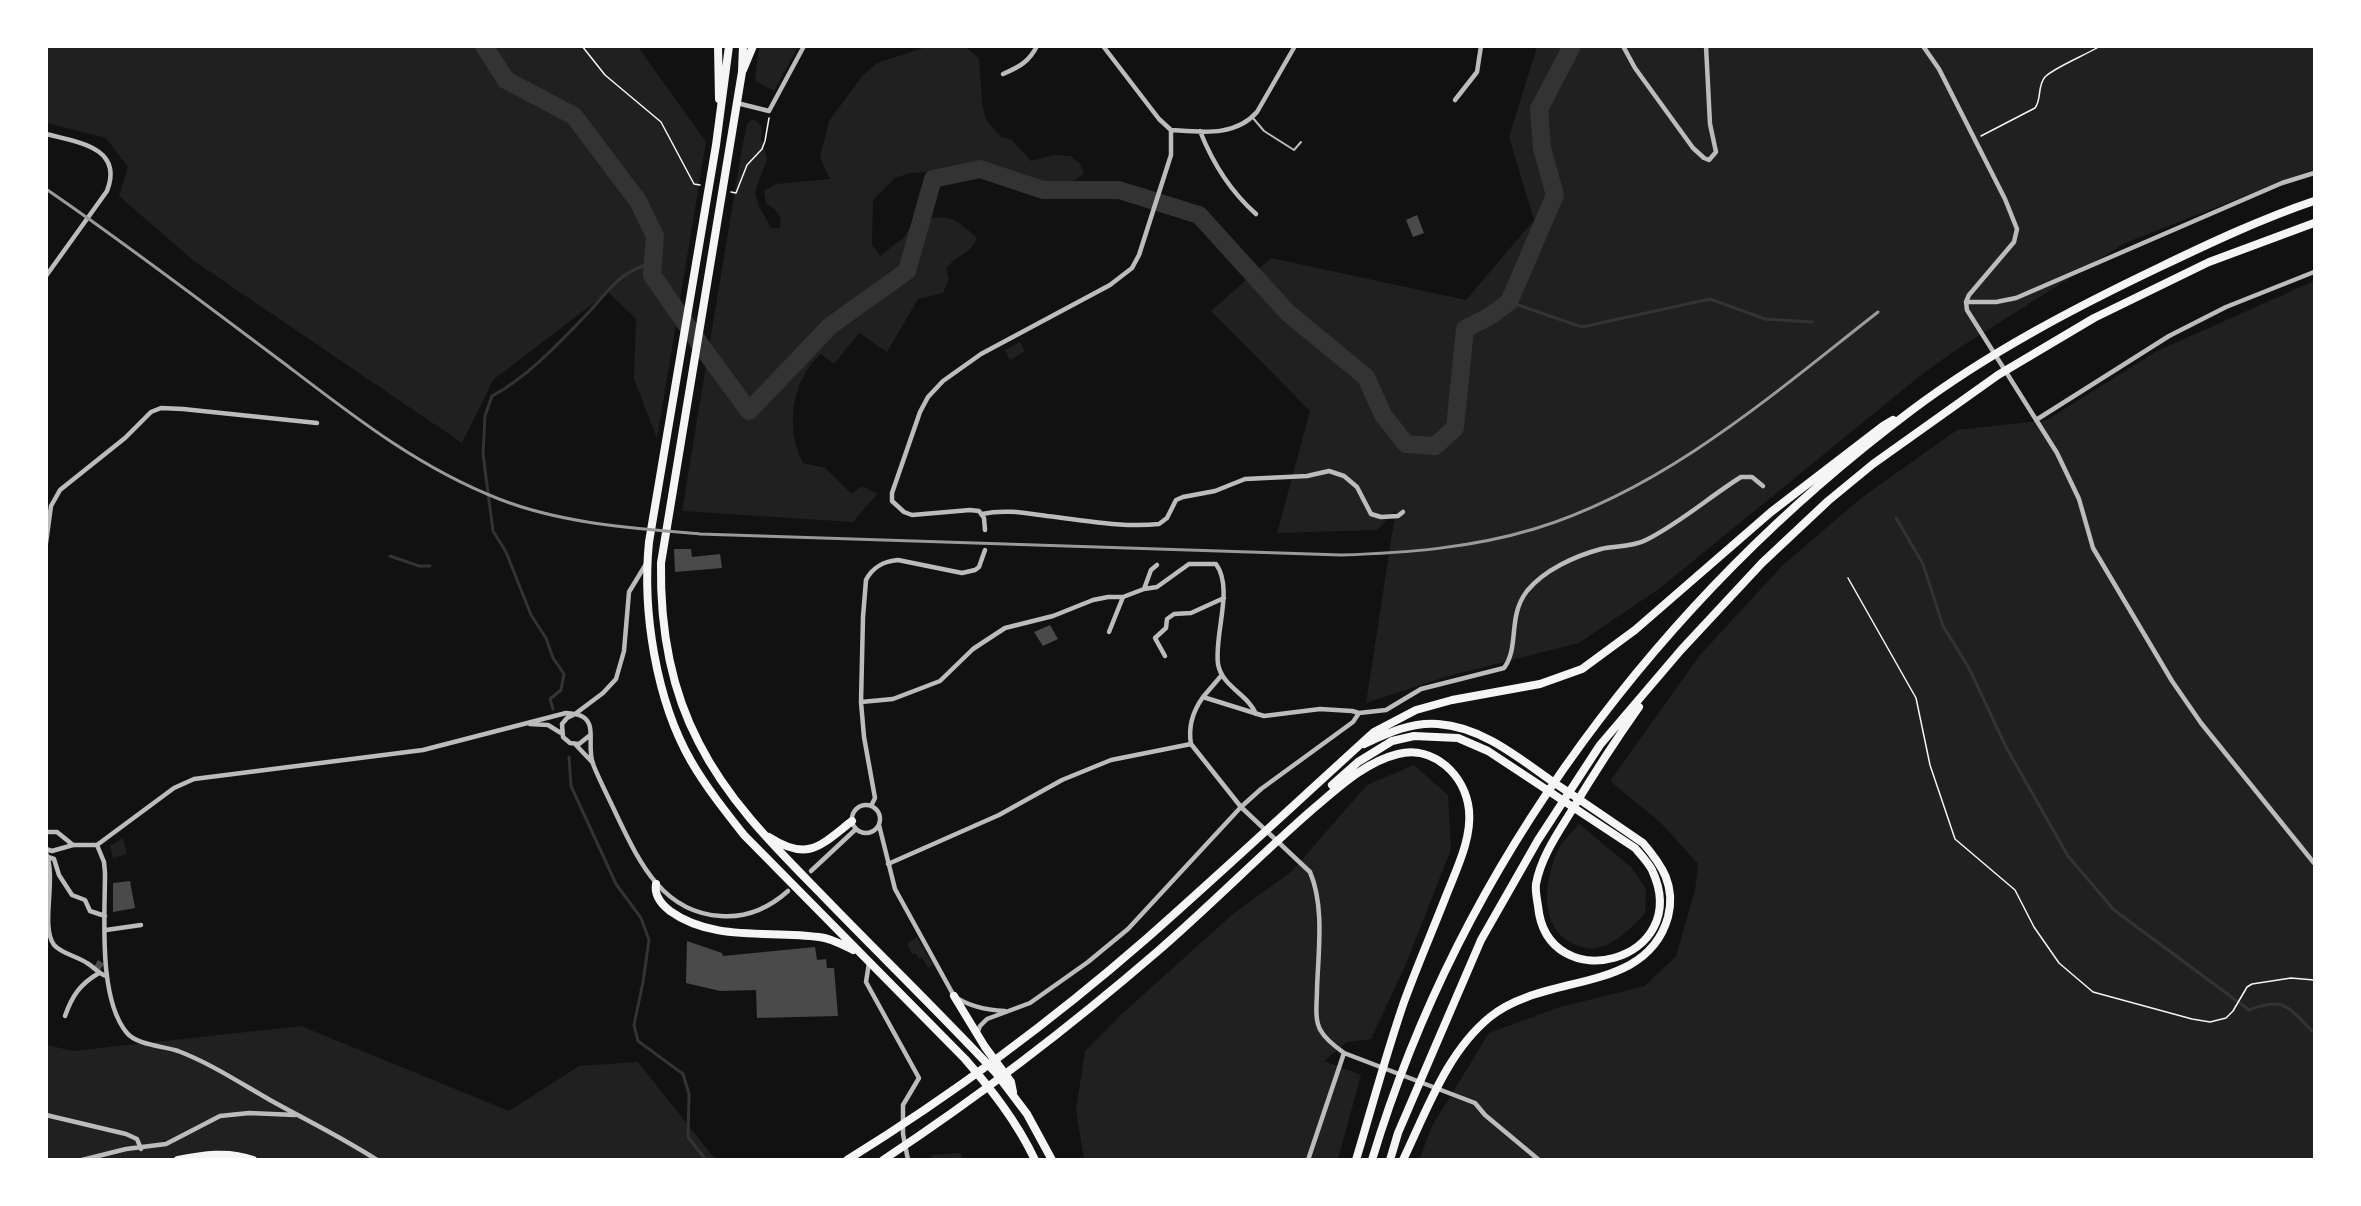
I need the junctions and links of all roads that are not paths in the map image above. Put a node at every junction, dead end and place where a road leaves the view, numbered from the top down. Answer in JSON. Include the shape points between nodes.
{"nodes":[{"id":1,"x":718,"y":46,"type":"edge"},
{"id":2,"x":729,"y":46,"type":"edge"},
{"id":3,"x":743,"y":46,"type":"edge"},
{"id":4,"x":753,"y":46,"type":"edge"},
{"id":5,"x":804,"y":46,"type":"edge"},
{"id":6,"x":1037,"y":46,"type":"edge"},
{"id":7,"x":1103,"y":46,"type":"edge"},
{"id":8,"x":1295,"y":46,"type":"edge"},
{"id":9,"x":1481,"y":46,"type":"edge"},
{"id":10,"x":1623,"y":46,"type":"edge"},
{"id":11,"x":1706,"y":46,"type":"edge"},
{"id":12,"x":1923,"y":46,"type":"edge"},
{"id":13,"x":742,"y":72,"type":"junction"},
{"id":14,"x":1003,"y":74,"type":"dead end"},
{"id":15,"x":1455,"y":100,"type":"dead end"},
{"id":16,"x":737,"y":103,"type":"junction"},
{"id":17,"x":720,"y":117,"type":"junction"},
{"id":18,"x":1252,"y":117,"type":"junction"},
{"id":19,"x":1171,"y":130,"type":"junction"},
{"id":20,"x":1200,"y":131,"type":"junction"},
{"id":21,"x":46,"y":134,"type":"edge"},
{"id":22,"x":1300,"y":142,"type":"dead end"},
{"id":23,"x":2314,"y":173,"type":"edge"},
{"id":24,"x":2314,"y":201,"type":"edge"},
{"id":25,"x":1257,"y":214,"type":"dead end"},
{"id":26,"x":2314,"y":223,"type":"edge"},
{"id":27,"x":2314,"y":272,"type":"edge"},
{"id":28,"x":46,"y":276,"type":"edge"},
{"id":29,"x":1966,"y":302,"type":"junction"},
{"id":30,"x":1912,"y":410,"type":"junction"},
{"id":31,"x":2036,"y":420,"type":"junction"},
{"id":32,"x":317,"y":423,"type":"dead end"},
{"id":33,"x":1763,"y":486,"type":"dead end"},
{"id":34,"x":1402,"y":512,"type":"dead end"},
{"id":35,"x":982,"y":513,"type":"junction"},
{"id":36,"x":985,"y":530,"type":"dead end"},
{"id":37,"x":46,"y":543,"type":"edge"},
{"id":38,"x":985,"y":550,"type":"dead end"},
{"id":39,"x":647,"y":562,"type":"junction"},
{"id":40,"x":1157,"y":566,"type":"dead end"},
{"id":41,"x":1144,"y":589,"type":"junction"},
{"id":42,"x":1123,"y":597,"type":"junction"},
{"id":43,"x":1224,"y":598,"type":"junction"},
{"id":44,"x":1109,"y":632,"type":"dead end"},
{"id":45,"x":1165,"y":656,"type":"dead end"},
{"id":46,"x":1221,"y":676,"type":"junction"},
{"id":47,"x":1203,"y":697,"type":"junction"},
{"id":48,"x":861,"y":702,"type":"junction"},
{"id":49,"x":1359,"y":713,"type":"junction"},
{"id":50,"x":575,"y":714,"type":"junction"},
{"id":51,"x":1256,"y":714,"type":"junction"},
{"id":52,"x":519,"y":725,"type":"junction"},
{"id":53,"x":561,"y":733,"type":"junction"},
{"id":54,"x":589,"y":736,"type":"junction"},
{"id":55,"x":575,"y":744,"type":"junction"},
{"id":56,"x":1191,"y":744,"type":"junction"},
{"id":57,"x":1357,"y":747,"type":"junction"},
{"id":58,"x":1605,"y":747,"type":"junction"},
{"id":59,"x":592,"y":763,"type":"junction"},
{"id":60,"x":871,"y":806,"type":"junction"},
{"id":61,"x":1241,"y":807,"type":"junction"},
{"id":62,"x":46,"y":825,"type":"edge"},
{"id":63,"x":854,"y":825,"type":"junction"},
{"id":64,"x":879,"y":825,"type":"junction"},
{"id":65,"x":1292,"y":826,"type":"junction"},
{"id":66,"x":759,"y":830,"type":"junction"},
{"id":67,"x":49,"y":831,"type":"edge"},
{"id":68,"x":61,"y":836,"type":"junction"},
{"id":69,"x":97,"y":844,"type":"junction"},
{"id":70,"x":73,"y":845,"type":"junction"},
{"id":71,"x":56,"y":850,"type":"junction"},
{"id":72,"x":47,"y":853,"type":"edge"},
{"id":73,"x":2314,"y":863,"type":"edge"},
{"id":74,"x":888,"y":864,"type":"junction"},
{"id":75,"x":811,"y":871,"type":"dead end"},
{"id":76,"x":656,"y":884,"type":"junction"},
{"id":77,"x":788,"y":891,"type":"dead end"},
{"id":78,"x":105,"y":916,"type":"junction"},
{"id":79,"x":47,"y":925,"type":"edge"},
{"id":80,"x":141,"y":925,"type":"dead end"},
{"id":81,"x":106,"y":930,"type":"junction"},
{"id":82,"x":859,"y":952,"type":"junction"},
{"id":83,"x":869,"y":963,"type":"junction"},
{"id":84,"x":99,"y":974,"type":"junction"},
{"id":85,"x":106,"y":976,"type":"junction"},
{"id":86,"x":954,"y":996,"type":"junction"},
{"id":87,"x":1010,"y":1012,"type":"junction"},
{"id":88,"x":65,"y":1016,"type":"dead end"},
{"id":89,"x":977,"y":1034,"type":"junction"},
{"id":90,"x":1344,"y":1053,"type":"junction"},
{"id":91,"x":1014,"y":1097,"type":"junction"},
{"id":92,"x":46,"y":1115,"type":"edge"},
{"id":93,"x":298,"y":1115,"type":"junction"},
{"id":94,"x":141,"y":1149,"type":"junction"},
{"id":95,"x":82,"y":1160,"type":"edge"},
{"id":96,"x":178,"y":1160,"type":"edge"},
{"id":97,"x":253,"y":1160,"type":"edge"},
{"id":98,"x":377,"y":1160,"type":"edge"},
{"id":99,"x":847,"y":1160,"type":"edge"},
{"id":100,"x":883,"y":1160,"type":"edge"},
{"id":101,"x":908,"y":1160,"type":"edge"},
{"id":102,"x":1035,"y":1160,"type":"edge"},
{"id":103,"x":1052,"y":1160,"type":"edge"},
{"id":104,"x":1308,"y":1160,"type":"edge"},
{"id":105,"x":1356,"y":1160,"type":"edge"},
{"id":106,"x":1372,"y":1160,"type":"edge"},
{"id":107,"x":1390,"y":1160,"type":"edge"},
{"id":108,"x":1403,"y":1160,"type":"edge"},
{"id":109,"x":1539,"y":1160,"type":"edge"}],
"edges":[{"from":1,"to":17,"type":"highway"},
{"from":2,"to":17,"type":"highway"},
{"from":3,"to":13,"type":"highway"},
{"from":4,"to":13,"type":"highway"},
{"from":5,"to":16,"type":"street","via":[[770,111]]},
{"from":6,"to":14,"type":"street","via":[[1021,66]]},
{"from":7,"to":19,"type":"street"},
{"from":8,"to":18,"type":"street"},
{"from":9,"to":15,"type":"street","via":[[1477,72]]},
{"from":10,"to":11,"type":"street","via":[[1693,148],[1708,160],[1716,152],[1710,124]]},
{"from":12,"to":29,"type":"street","via":[[1939,69],[2010,208],[2017,233]]},
{"from":13,"to":16,"type":"highway"},
{"from":16,"to":66,"type":"highway","via":[[664,540],[661,586],[665,638],[687,718],[711,766]]},
{"from":17,"to":39,"type":"highway"},
{"from":18,"to":20,"type":"street","via":[[1229,130]]},
{"from":18,"to":22,"type":"lane","via":[[1264,131],[1294,150]]},
{"from":19,"to":20,"type":"street"},
{"from":19,"to":35,"type":"street","via":[[1172,150],[1165,176],[1139,255],[1124,275],[965,364],[935,389],[924,405],[892,501],[912,515],[970,510]]},
{"from":20,"to":25,"type":"street","via":[[1221,176]]},
{"from":21,"to":28,"type":"street","via":[[96,149],[106,158],[111,176],[104,195]]},
{"from":23,"to":29,"type":"street","via":[[2282,183],[2016,298]]},
{"from":24,"to":30,"type":"highway","via":[[2220,238],[2086,302],[2006,347]]},
{"from":26,"to":58,"type":"highway","via":[[2209,262],[2094,318],[1998,375],[1873,464],[1762,563],[1681,650]]},
{"from":27,"to":31,"type":"street","via":[[2226,307],[2169,336]]},
{"from":29,"to":31,"type":"street","via":[[1969,313]]},
{"from":30,"to":57,"type":"highway","via":[[1883,426],[1771,512],[1635,630],[1582,669],[1540,684],[1416,710],[1374,732]]},
{"from":30,"to":106,"type":"highway","via":[[1746,552],[1656,650],[1585,737],[1524,829],[1466,929],[1386,1112]]},
{"from":31,"to":73,"type":"street","via":[[2075,489],[2097,557],[2172,681]]},
{"from":32,"to":37,"type":"street","via":[[183,409],[161,408],[151,412],[60,490],[51,506]]},
{"from":33,"to":49,"type":"street","via":[[1752,477],[1741,477],[1643,542],[1600,550],[1540,576],[1515,614],[1511,658],[1504,668],[1421,689],[1386,710]]},
{"from":34,"to":35,"type":"street","via":[[1398,516],[1371,514],[1357,488],[1344,476],[1329,471],[1245,479],[1215,491],[1183,497],[1176,500],[1167,518],[1159,524],[1085,521],[1011,511]]},
{"from":35,"to":36,"type":"street"},
{"from":38,"to":48,"type":"street","via":[[979,567],[968,572],[898,560],[881,565],[868,576]]},
{"from":39,"to":50,"type":"street","via":[[629,592],[624,651],[616,679]]},
{"from":39,"to":82,"type":"highway","via":[[652,639],[662,690],[690,759],[744,836]]},
{"from":40,"to":41,"type":"street","via":[[1151,570]]},
{"from":41,"to":42,"type":"street"},
{"from":41,"to":43,"type":"street","via":[[1157,587],[1189,564],[1216,564]]},
{"from":42,"to":44,"type":"street"},
{"from":42,"to":48,"type":"street","via":[[1093,600],[1005,628],[973,649],[940,681],[893,699]]},
{"from":43,"to":45,"type":"street","via":[[1167,619],[1166,628],[1155,638]]},
{"from":43,"to":46,"type":"street","via":[[1218,653]]},
{"from":46,"to":47,"type":"street"},
{"from":46,"to":51,"type":"street","via":[[1252,705]]},
{"from":47,"to":51,"type":"street"},
{"from":47,"to":56,"type":"street","via":[[1195,709]]},
{"from":48,"to":60,"type":"street","via":[[875,798]]},
{"from":49,"to":51,"type":"street","via":[[1320,709]]},
{"from":49,"to":61,"type":"street","via":[[1353,722]]},
{"from":50,"to":52,"type":"street","via":[[561,713]]},
{"from":50,"to":53,"type":"street","via":[[564,721]]},
{"from":50,"to":54,"type":"street","via":[[588,721]]},
{"from":52,"to":53,"type":"street","via":[[543,724]]},
{"from":52,"to":69,"type":"street","via":[[423,750],[194,779],[174,788]]},
{"from":53,"to":55,"type":"street"},
{"from":54,"to":55,"type":"street"},
{"from":54,"to":59,"type":"street"},
{"from":55,"to":59,"type":"street"},
{"from":56,"to":61,"type":"street"},
{"from":56,"to":74,"type":"street","via":[[1111,760]]},
{"from":57,"to":99,"type":"highway","via":[[1145,939],[1006,1051]]},
{"from":57,"to":108,"type":"highway","via":[[1418,724],[1459,727],[1494,741],[1643,843],[1660,863],[1670,897],[1659,940],[1628,968],[1514,1002],[1470,1034],[1453,1058]]},
{"from":58,"to":65,"type":"highway","via":[[1548,850],[1536,885],[1539,922],[1557,949],[1599,962],[1620,957],[1641,944],[1651,932],[1659,908],[1651,868],[1635,848],[1488,751],[1458,738],[1414,736],[1392,741],[1358,762]]},
{"from":58,"to":107,"type":"highway","via":[[1538,840],[1481,940]]},
{"from":59,"to":76,"type":"street","via":[[633,848]]},
{"from":60,"to":63,"type":"street","via":[[857,808]]},
{"from":60,"to":64,"type":"street","via":[[878,811]]},
{"from":61,"to":87,"type":"street","via":[[1128,929],[1030,1003]]},
{"from":61,"to":90,"type":"street","via":[[1310,872],[1317,893],[1319,926],[1317,1021],[1321,1031]]},
{"from":62,"to":67,"type":"street"},
{"from":63,"to":64,"type":"street","via":[[862,833]]},
{"from":63,"to":66,"type":"highway","via":[[823,844],[802,850],[785,847]]},
{"from":63,"to":75,"type":"street"},
{"from":64,"to":74,"type":"street"},
{"from":65,"to":100,"type":"highway","via":[[1097,1003],[1017,1066]]},
{"from":65,"to":105,"type":"highway","via":[[1357,774],[1399,754],[1417,752],[1431,756],[1457,777],[1466,794],[1468,830],[1462,856],[1404,1002]]},
{"from":66,"to":91,"type":"highway","via":[[996,1073]]},
{"from":67,"to":68,"type":"street"},
{"from":68,"to":70,"type":"street"},
{"from":68,"to":71,"type":"street"},
{"from":69,"to":70,"type":"street"},
{"from":69,"to":78,"type":"street","via":[[105,873]]},
{"from":70,"to":71,"type":"street"},
{"from":71,"to":72,"type":"street"},
{"from":72,"to":78,"type":"street","via":[[54,859],[72,896],[85,900],[90,911]]},
{"from":72,"to":79,"type":"street","via":[[51,887]]},
{"from":74,"to":86,"type":"street","via":[[895,889]]},
{"from":76,"to":77,"type":"street","via":[[686,907],[720,916],[755,912]]},
{"from":76,"to":82,"type":"highway","via":[[655,891],[664,906],[696,926],[823,937]]},
{"from":78,"to":81,"type":"street"},
{"from":79,"to":84,"type":"street","via":[[53,944]]},
{"from":80,"to":81,"type":"street"},
{"from":81,"to":85,"type":"street"},
{"from":82,"to":83,"type":"highway"},
{"from":83,"to":101,"type":"street","via":[[866,982],[919,1078],[903,1105]]},
{"from":83,"to":102,"type":"highway","via":[[986,1082]]},
{"from":84,"to":85,"type":"street"},
{"from":84,"to":88,"type":"street","via":[[79,987]]},
{"from":85,"to":93,"type":"street","via":[[116,1012],[128,1034],[203,1062]]},
{"from":86,"to":87,"type":"street","via":[[967,1004]]},
{"from":86,"to":89,"type":"highway"},
{"from":87,"to":89,"type":"street","via":[[987,1019]]},
{"from":89,"to":91,"type":"highway","via":[[1011,1082]]},
{"from":90,"to":104,"type":"street"},
{"from":90,"to":109,"type":"street","via":[[1475,1103]]},
{"from":91,"to":103,"type":"highway"},
{"from":92,"to":94,"type":"street","via":[[126,1134],[137,1139]]},
{"from":93,"to":94,"type":"street","via":[[220,1116],[166,1144]]},
{"from":93,"to":98,"type":"street"},
{"from":94,"to":95,"type":"street"},
{"from":96,"to":97,"type":"highway","via":[[209,1154]]}]}
